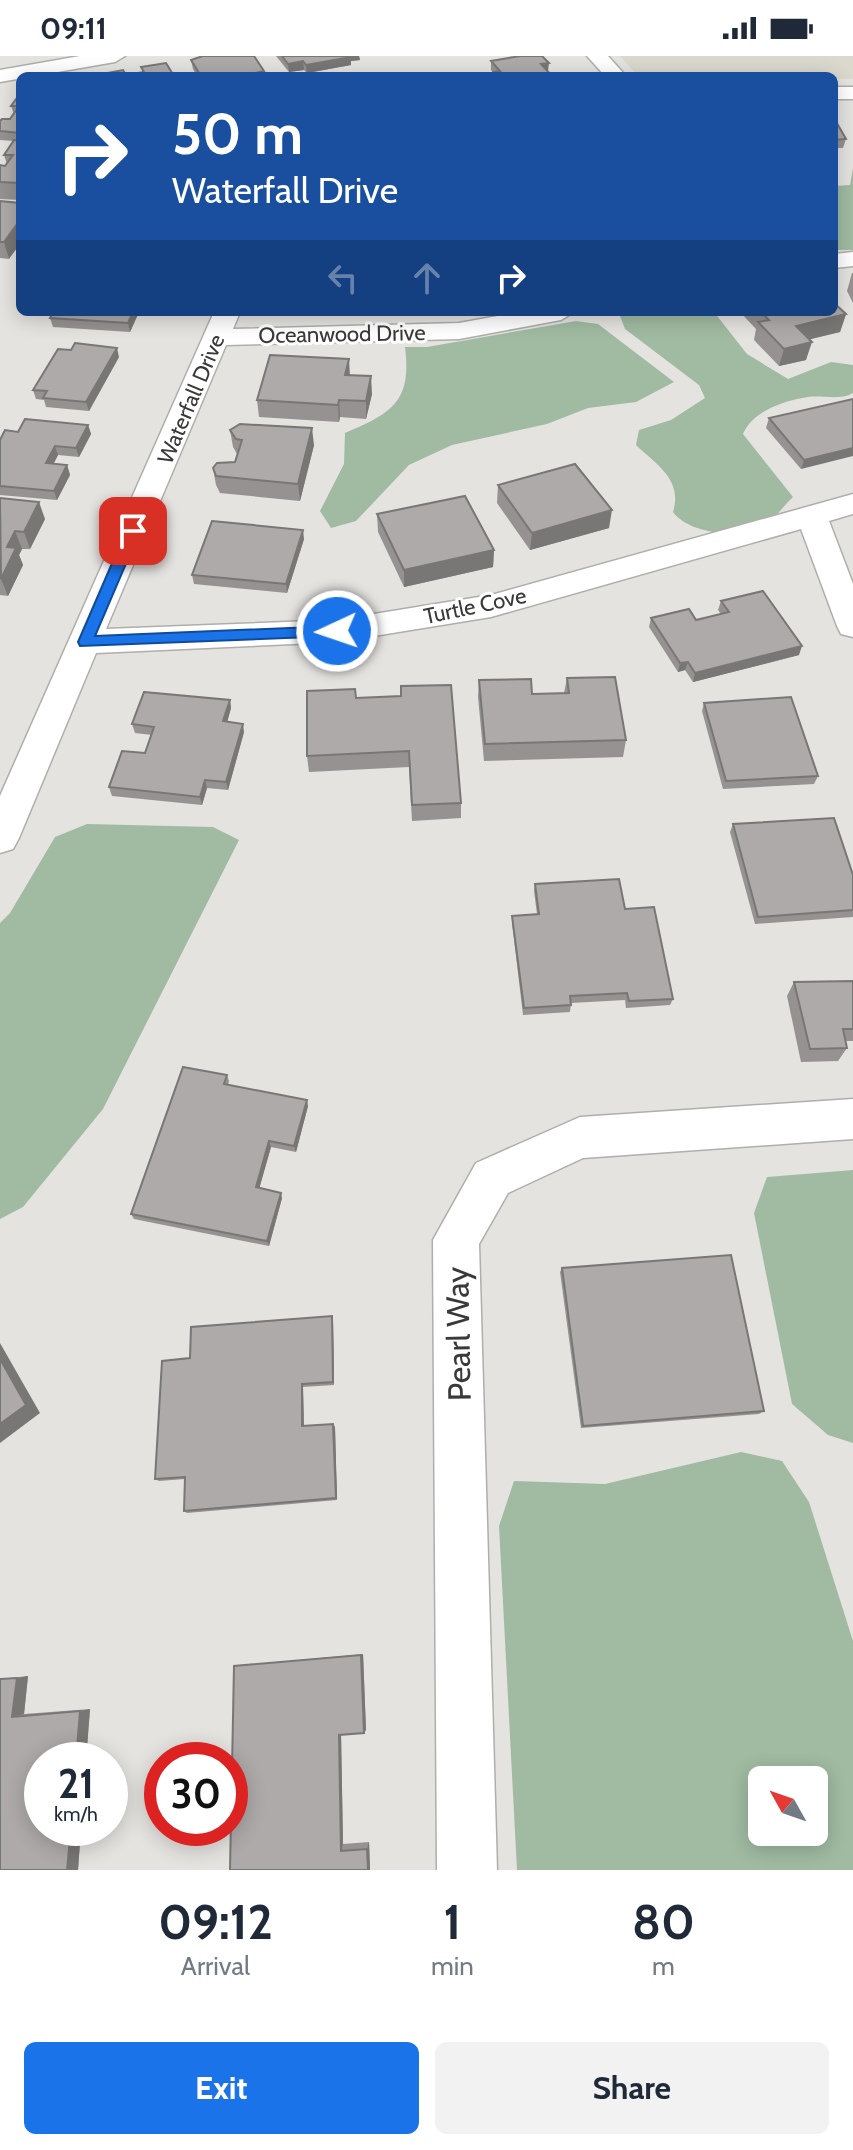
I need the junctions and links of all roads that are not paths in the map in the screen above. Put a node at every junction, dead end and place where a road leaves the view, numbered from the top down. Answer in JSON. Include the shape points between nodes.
{"nodes":[{"id":1,"x":115,"y":56,"type":"edge"},
{"id":2,"x":597,"y":56,"type":"edge"},
{"id":3,"x":23,"y":72,"type":"edge"},
{"id":4,"x":612,"y":72,"type":"edge"},
{"id":5,"x":540,"y":316,"type":"edge"},
{"id":6,"x":222,"y":324,"type":"edge"},
{"id":7,"x":853,"y":504,"type":"edge"},
{"id":8,"x":812,"y":517,"type":"junction"},
{"id":9,"x":853,"y":626,"type":"edge"},
{"id":10,"x":85,"y":642,"type":"junction"},
{"id":11,"x":0,"y":838,"type":"edge"},
{"id":12,"x":853,"y":1119,"type":"edge"},
{"id":13,"x":467,"y":1870,"type":"edge"}],
"edges":[{"from":1,"to":3,"type":"street"},
{"from":2,"to":4,"type":"street"},
{"from":5,"to":6,"type":"street","name":"Oceanwood Drive","via":[[459,331]]},
{"from":6,"to":10,"type":"street","name":"Waterfall Drive"},
{"from":7,"to":8,"type":"street","name":"Turtle Cove"},
{"from":8,"to":9,"type":"street"},
{"from":8,"to":10,"type":"street","name":"Turtle Cove","via":[[491,606],[337,631]]},
{"from":10,"to":11,"type":"street","name":"Waterfall Drive"},
{"from":12,"to":13,"type":"street","name":"Pearl Way","via":[[580,1138],[492,1178],[456,1240]]}]}
